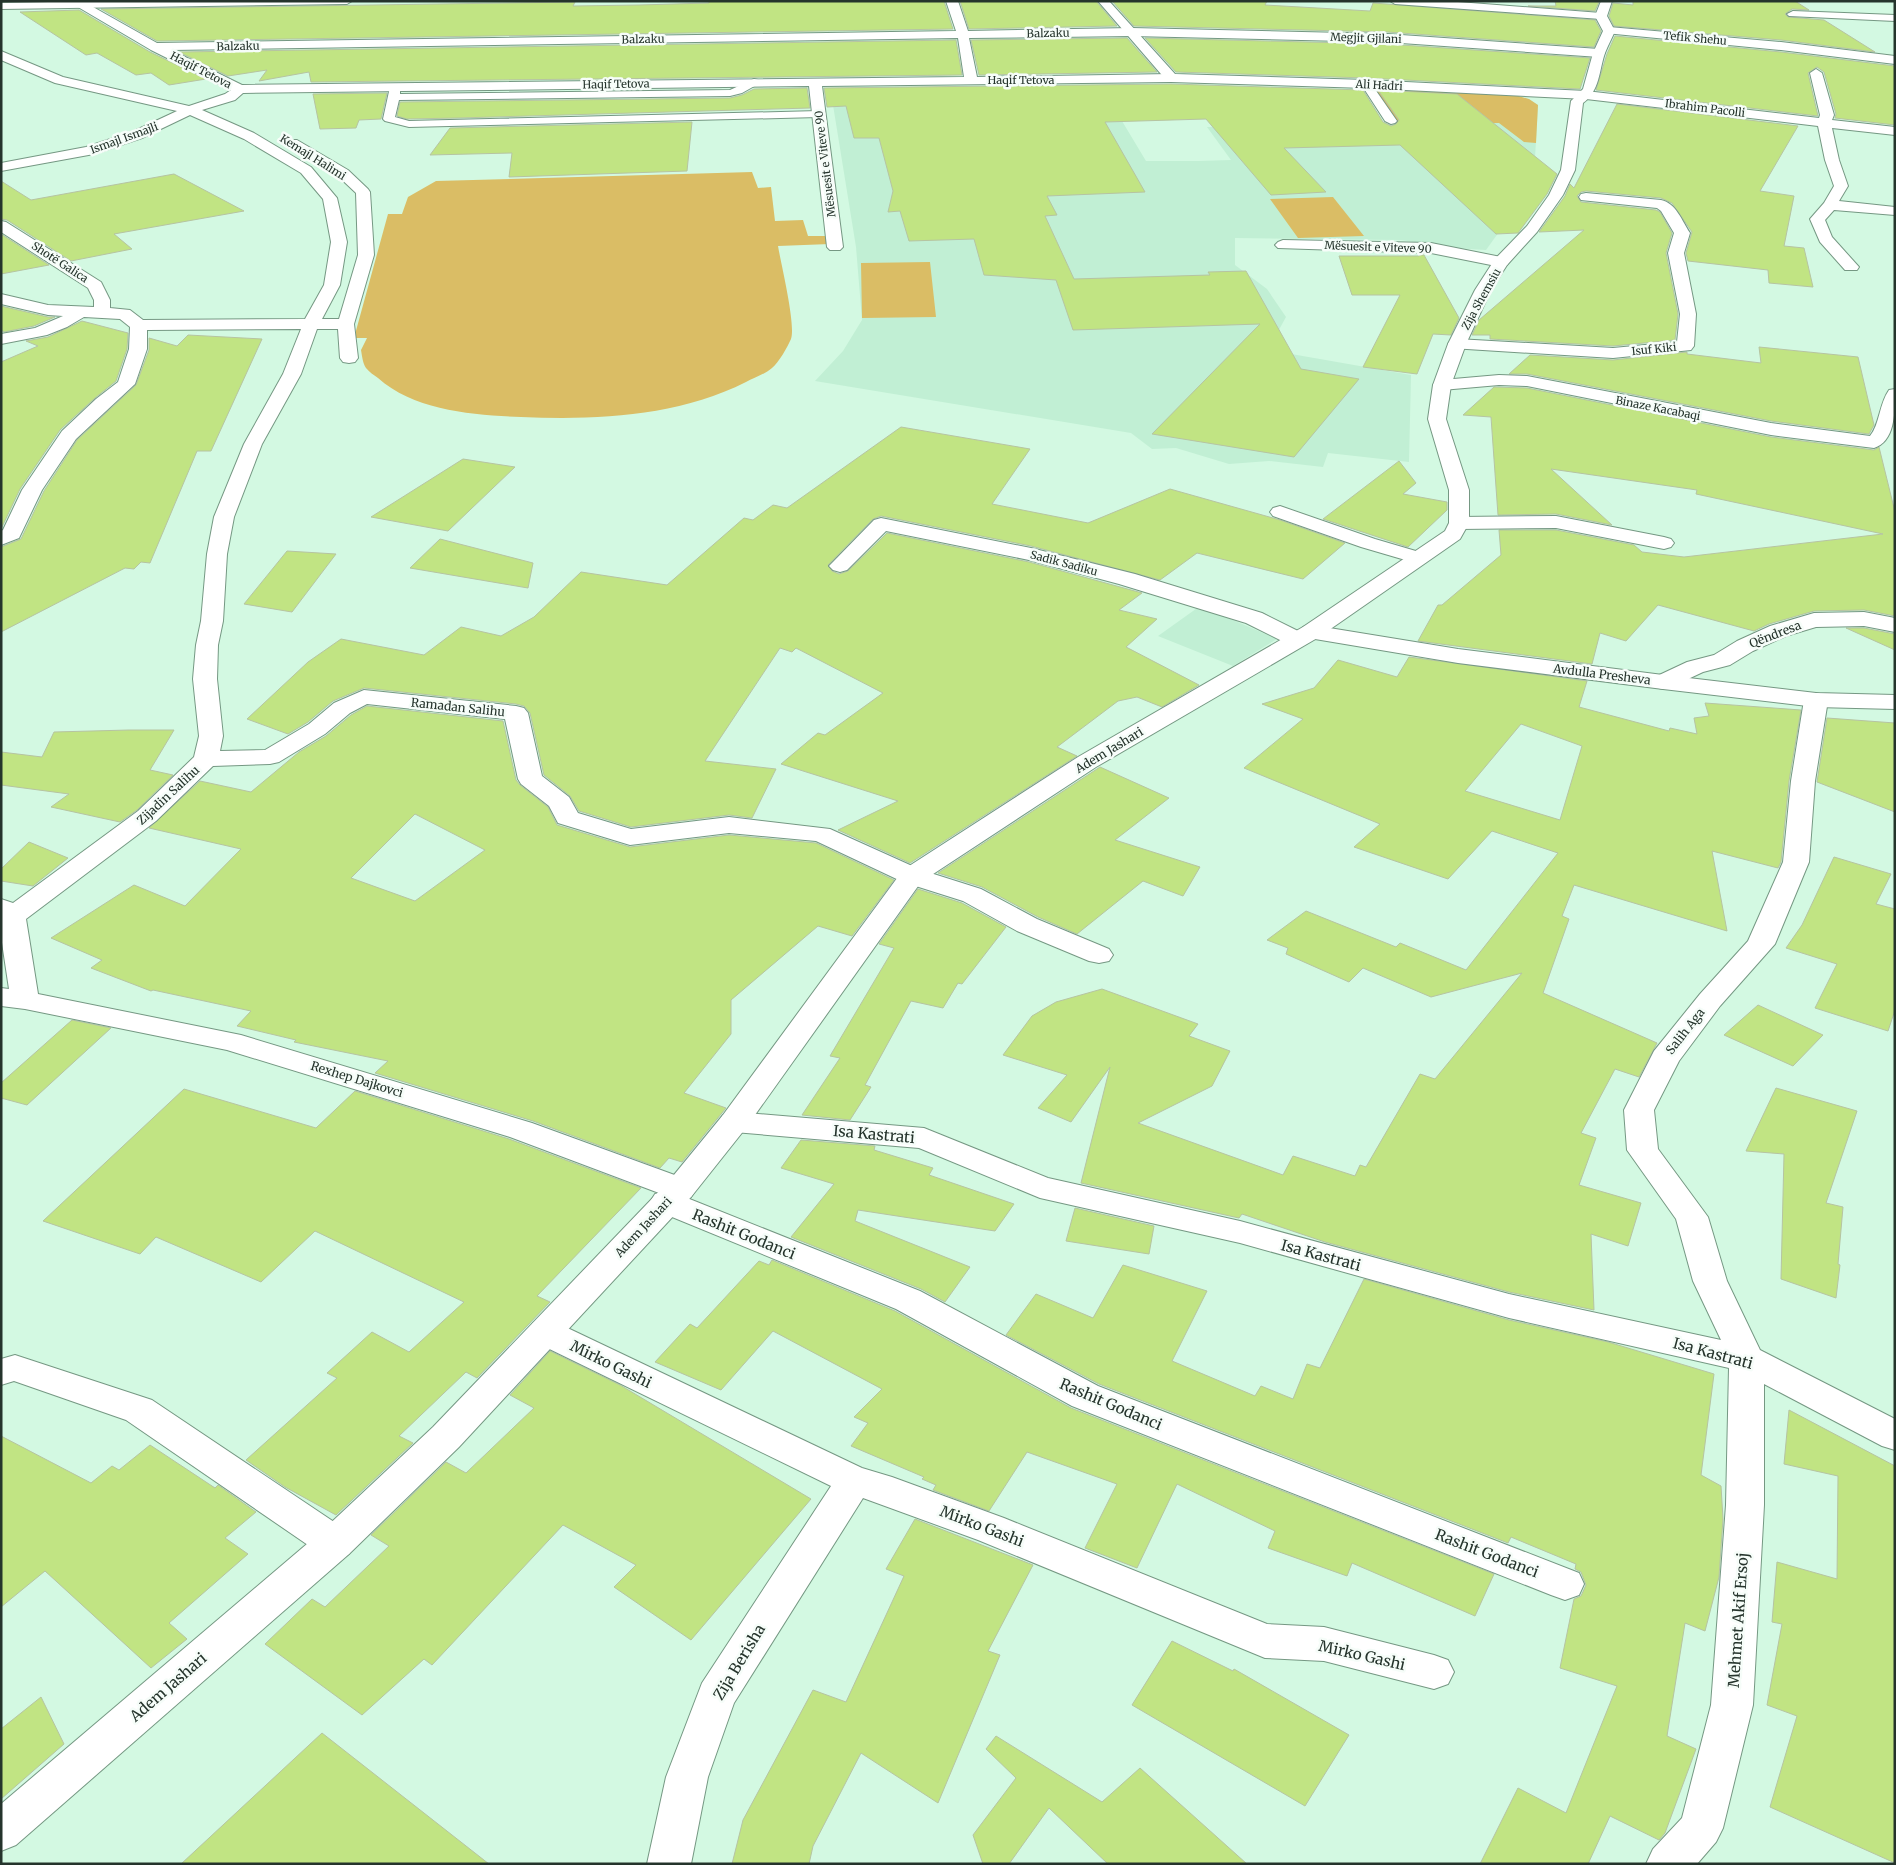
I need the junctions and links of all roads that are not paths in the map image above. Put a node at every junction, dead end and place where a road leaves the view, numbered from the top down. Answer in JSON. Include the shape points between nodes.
{"nodes":[{"id":1,"x":347,"y":1,"type":"edge"},
{"id":2,"x":952,"y":1,"type":"edge"},
{"id":3,"x":1103,"y":1,"type":"edge"},
{"id":4,"x":1395,"y":1,"type":"edge"},
{"id":5,"x":1607,"y":1,"type":"edge"},
{"id":6,"x":1785,"y":1,"type":"edge"},
{"id":7,"x":111,"y":3,"type":"edge"},
{"id":8,"x":82,"y":5,"type":"junction"},
{"id":9,"x":1,"y":6,"type":"edge"},
{"id":10,"x":1601,"y":16,"type":"junction"},
{"id":11,"x":1895,"y":18,"type":"edge"},
{"id":12,"x":1609,"y":31,"type":"junction"},
{"id":13,"x":1132,"y":32,"type":"junction"},
{"id":14,"x":963,"y":35,"type":"junction"},
{"id":15,"x":155,"y":47,"type":"junction"},
{"id":16,"x":1599,"y":53,"type":"junction"},
{"id":17,"x":1,"y":56,"type":"edge"},
{"id":18,"x":1895,"y":60,"type":"edge"},
{"id":19,"x":1816,"y":73,"type":"dead end"},
{"id":20,"x":1171,"y":78,"type":"junction"},
{"id":21,"x":971,"y":80,"type":"junction"},
{"id":22,"x":815,"y":82,"type":"junction"},
{"id":23,"x":1366,"y":84,"type":"junction"},
{"id":24,"x":240,"y":90,"type":"junction"},
{"id":25,"x":395,"y":92,"type":"junction"},
{"id":26,"x":1586,"y":95,"type":"junction"},
{"id":27,"x":226,"y":98,"type":"junction"},
{"id":28,"x":190,"y":110,"type":"junction"},
{"id":29,"x":238,"y":112,"type":"dead end"},
{"id":30,"x":819,"y":114,"type":"junction"},
{"id":31,"x":1391,"y":121,"type":"dead end"},
{"id":32,"x":1824,"y":123,"type":"junction"},
{"id":33,"x":1895,"y":131,"type":"edge"},
{"id":34,"x":280,"y":136,"type":"dead end"},
{"id":35,"x":1,"y":167,"type":"edge"},
{"id":36,"x":1586,"y":197,"type":"dead end"},
{"id":37,"x":1830,"y":205,"type":"junction"},
{"id":38,"x":1895,"y":211,"type":"edge"},
{"id":39,"x":1,"y":225,"type":"edge"},
{"id":40,"x":1283,"y":245,"type":"dead end"},
{"id":41,"x":835,"y":247,"type":"dead end"},
{"id":42,"x":1502,"y":262,"type":"junction"},
{"id":43,"x":1851,"y":267,"type":"dead end"},
{"id":44,"x":1,"y":299,"type":"edge"},
{"id":45,"x":102,"y":312,"type":"junction"},
{"id":46,"x":79,"y":313,"type":"junction"},
{"id":47,"x":311,"y":324,"type":"junction"},
{"id":48,"x":346,"y":324,"type":"junction"},
{"id":49,"x":138,"y":325,"type":"junction"},
{"id":50,"x":1,"y":339,"type":"edge"},
{"id":51,"x":1457,"y":344,"type":"junction"},
{"id":52,"x":349,"y":358,"type":"dead end"},
{"id":53,"x":1442,"y":385,"type":"junction"},
{"id":54,"x":1895,"y":394,"type":"edge"},
{"id":55,"x":1874,"y":442,"type":"junction"},
{"id":56,"x":1895,"y":444,"type":"edge"},
{"id":57,"x":1280,"y":512,"type":"dead end"},
{"id":58,"x":1459,"y":523,"type":"junction"},
{"id":59,"x":1,"y":539,"type":"edge"},
{"id":60,"x":1664,"y":543,"type":"dead end"},
{"id":61,"x":1419,"y":558,"type":"junction"},
{"id":62,"x":840,"y":566,"type":"dead end"},
{"id":63,"x":1895,"y":625,"type":"edge"},
{"id":64,"x":1304,"y":635,"type":"junction"},
{"id":65,"x":1662,"y":682,"type":"junction"},
{"id":66,"x":1816,"y":700,"type":"junction"},
{"id":67,"x":1895,"y":702,"type":"edge"},
{"id":68,"x":206,"y":759,"type":"junction"},
{"id":69,"x":912,"y":876,"type":"junction"},
{"id":70,"x":7,"y":912,"type":"edge"},
{"id":71,"x":1099,"y":955,"type":"dead end"},
{"id":72,"x":13,"y":998,"type":"edge"},
{"id":73,"x":734,"y":1122,"type":"junction"},
{"id":74,"x":673,"y":1196,"type":"junction"},
{"id":75,"x":545,"y":1332,"type":"junction"},
{"id":76,"x":1746,"y":1359,"type":"junction"},
{"id":77,"x":1,"y":1372,"type":"edge"},
{"id":78,"x":1895,"y":1436,"type":"edge"},
{"id":79,"x":854,"y":1481,"type":"junction"},
{"id":80,"x":335,"y":1543,"type":"junction"},
{"id":81,"x":1566,"y":1584,"type":"dead end"},
{"id":82,"x":1434,"y":1672,"type":"dead end"},
{"id":83,"x":1,"y":1832,"type":"edge"},
{"id":84,"x":669,"y":1864,"type":"edge"},
{"id":85,"x":1668,"y":1864,"type":"edge"}],
"edges":[{"from":1,"to":7,"type":"street"},
{"from":2,"to":14,"type":"street"},
{"from":3,"to":13,"type":"street"},
{"from":4,"to":10,"type":"street"},
{"from":5,"to":10,"type":"street"},
{"from":6,"to":11,"type":"street","via":[[1792,18]]},
{"from":7,"to":8,"type":"street"},
{"from":8,"to":9,"type":"street"},
{"from":8,"to":15,"type":"street","name":"Haqif Tetova"},
{"from":10,"to":12,"type":"street"},
{"from":12,"to":16,"type":"street","name":"Zija Shemsiu"},
{"from":12,"to":18,"type":"street","name":"Tefik Shehu","via":[[1783,42]]},
{"from":13,"to":14,"type":"street","name":"Balzaku"},
{"from":13,"to":16,"type":"street","name":"Megjit Gjilani","via":[[1387,38]]},
{"from":13,"to":20,"type":"street"},
{"from":14,"to":15,"type":"street","name":"Balzaku"},
{"from":14,"to":21,"type":"street"},
{"from":15,"to":24,"type":"street","name":"Haqif Tetova"},
{"from":16,"to":26,"type":"street","name":"Zija Shemsiu"},
{"from":17,"to":28,"type":"street","name":"Zijadin Salihu","via":[[60,80]]},
{"from":19,"to":32,"type":"street","via":[[1827,115]]},
{"from":20,"to":21,"type":"street","name":"Haqif Tetova"},
{"from":20,"to":23,"type":"street","name":"Ali Hadri"},
{"from":21,"to":22,"type":"street","name":"Haqif Tetova"},
{"from":22,"to":25,"type":"street","name":"Haqif Tetova"},
{"from":22,"to":30,"type":"street","name":"Mësuesit e Viteve 90"},
{"from":23,"to":26,"type":"street","name":"Ali Hadri"},
{"from":23,"to":31,"type":"lane"},
{"from":24,"to":25,"type":"street","name":"Haqif Tetova"},
{"from":24,"to":27,"type":"street","name":"Ismajl Ismajli"},
{"from":25,"to":30,"type":"lane","via":[[389,119],[409,124]]},
{"from":26,"to":32,"type":"street","name":"Ibrahim Pacolli"},
{"from":26,"to":42,"type":"street","name":"Zija Shemsiu","via":[[1577,101],[1568,170],[1556,195],[1532,229]]},
{"from":27,"to":28,"type":"street","name":"Ismajl Ismajli"},
{"from":27,"to":29,"type":"street","via":[[232,109]]},
{"from":28,"to":35,"type":"street","name":"Ismajl Ismajli","via":[[137,135],[89,151]]},
{"from":28,"to":47,"type":"street","name":"Zijadin Salihu","via":[[249,136],[306,170],[330,198],[340,242],[332,285]]},
{"from":30,"to":41,"type":"street","name":"Mësuesit e Viteve 90"},
{"from":32,"to":33,"type":"street","name":"Ibrahim Pacolli"},
{"from":32,"to":37,"type":"street","via":[[1841,186]]},
{"from":34,"to":48,"type":"street","name":"Kemajl Halimi","via":[[343,173],[363,192],[366,255]]},
{"from":36,"to":51,"type":"street","name":"Isuf Kiki","via":[[1661,204],[1667,208],[1682,233],[1676,253],[1688,314],[1685,346],[1613,353]]},
{"from":37,"to":38,"type":"street"},
{"from":37,"to":43,"type":"street","via":[[1816,218],[1825,239]]},
{"from":39,"to":45,"type":"street","name":"Shotë Galica","via":[[95,286],[102,300]]},
{"from":40,"to":42,"type":"street","name":"Mësuesit e Viteve 90","via":[[1431,248]]},
{"from":42,"to":51,"type":"street","name":"Zija Shemsiu"},
{"from":44,"to":46,"type":"street","via":[[48,310]]},
{"from":45,"to":46,"type":"street"},
{"from":45,"to":49,"type":"street","via":[[124,314]]},
{"from":46,"to":50,"type":"street","via":[[36,332]]},
{"from":47,"to":48,"type":"street"},
{"from":47,"to":49,"type":"street"},
{"from":47,"to":68,"type":"street","name":"Zijadin Salihu","via":[[292,374],[253,444],[224,517],[217,554],[205,678],[211,736]]},
{"from":48,"to":52,"type":"street","name":"Kemajl Halimi"},
{"from":49,"to":59,"type":"street","via":[[138,349],[126,384],[69,436],[32,490],[12,534]]},
{"from":51,"to":53,"type":"street","name":"Zija Shemsiu"},
{"from":53,"to":55,"type":"street","name":"Binaze Kacabaqi","via":[[1527,381],[1761,427]]},
{"from":53,"to":58,"type":"street","name":"Zija Shemsiu","via":[[1436,419],[1460,490]]},
{"from":54,"to":55,"type":"street","via":[[1883,435]]},
{"from":55,"to":56,"type":"street","name":"Binaze Kacabaqi"},
{"from":57,"to":61,"type":"street"},
{"from":58,"to":60,"type":"street","via":[[1556,522]]},
{"from":58,"to":61,"type":"street","via":[[1453,535]]},
{"from":61,"to":64,"type":"street"},
{"from":62,"to":64,"type":"street","name":"Sadik Sadiku","via":[[882,524],[1031,554],[1127,579]]},
{"from":63,"to":65,"type":"street","name":"Qëndresa","via":[[1864,619],[1814,620],[1778,631],[1722,660],[1695,667]]},
{"from":64,"to":65,"type":"street","name":"Avdulla Presheva"},
{"from":64,"to":69,"type":"street","name":"Adem Jashari","via":[[1087,762]]},
{"from":65,"to":66,"type":"street","name":"Avdulla Presheva"},
{"from":66,"to":67,"type":"street","name":"Avdulla Presheva"},
{"from":66,"to":76,"type":"street","name":"Salih Aga","via":[[1803,781],[1796,862],[1761,944],[1710,1000],[1665,1058],[1639,1110],[1643,1150],[1692,1217],[1710,1281]]},
{"from":68,"to":69,"type":"street","name":"Ramadan Salihu","via":[[270,757],[317,729],[342,708],[364,697],[516,713],[530,779],[560,802],[567,818],[630,837],[729,824],[821,834]]},
{"from":68,"to":70,"type":"street","name":"Zijadin Salihu","via":[[147,816]]},
{"from":69,"to":71,"type":"street","via":[[972,895],[1027,925]]},
{"from":69,"to":73,"type":"street","name":"Adem Jashari"},
{"from":70,"to":72,"type":"street","name":"Rexhep Dajkovci"},
{"from":72,"to":74,"type":"street","name":"Rexhep Dajkovci","via":[[231,1042],[327,1070],[521,1130]]},
{"from":73,"to":74,"type":"street","name":"Adem Jashari"},
{"from":73,"to":76,"type":"street","name":"Isa Kastrati","via":[[924,1138],[1040,1187],[1240,1232],[1509,1306]]},
{"from":74,"to":75,"type":"street","name":"Adem Jashari"},
{"from":74,"to":81,"type":"street","name":"Rashit Godanci","via":[[908,1300],[1085,1396]]},
{"from":75,"to":79,"type":"street","name":"Mirko Gashi"},
{"from":75,"to":80,"type":"street","name":"Adem Jashari","via":[[446,1437]]},
{"from":76,"to":78,"type":"street","name":"Isa Kastrati"},
{"from":76,"to":85,"type":"street","name":"Mehmet Akif Ersoj","via":[[1745,1505],[1732,1705],[1701,1828]]},
{"from":77,"to":80,"type":"street","via":[[15,1368],[138,1410]]},
{"from":79,"to":82,"type":"street","name":"Mirko Gashi","via":[[879,1487],[991,1529],[1265,1642],[1324,1644]]},
{"from":79,"to":84,"type":"street","name":"Zija Berisha","via":[[716,1696],[687,1777]]},
{"from":80,"to":83,"type":"street","name":"Adem Jashari"}]}
